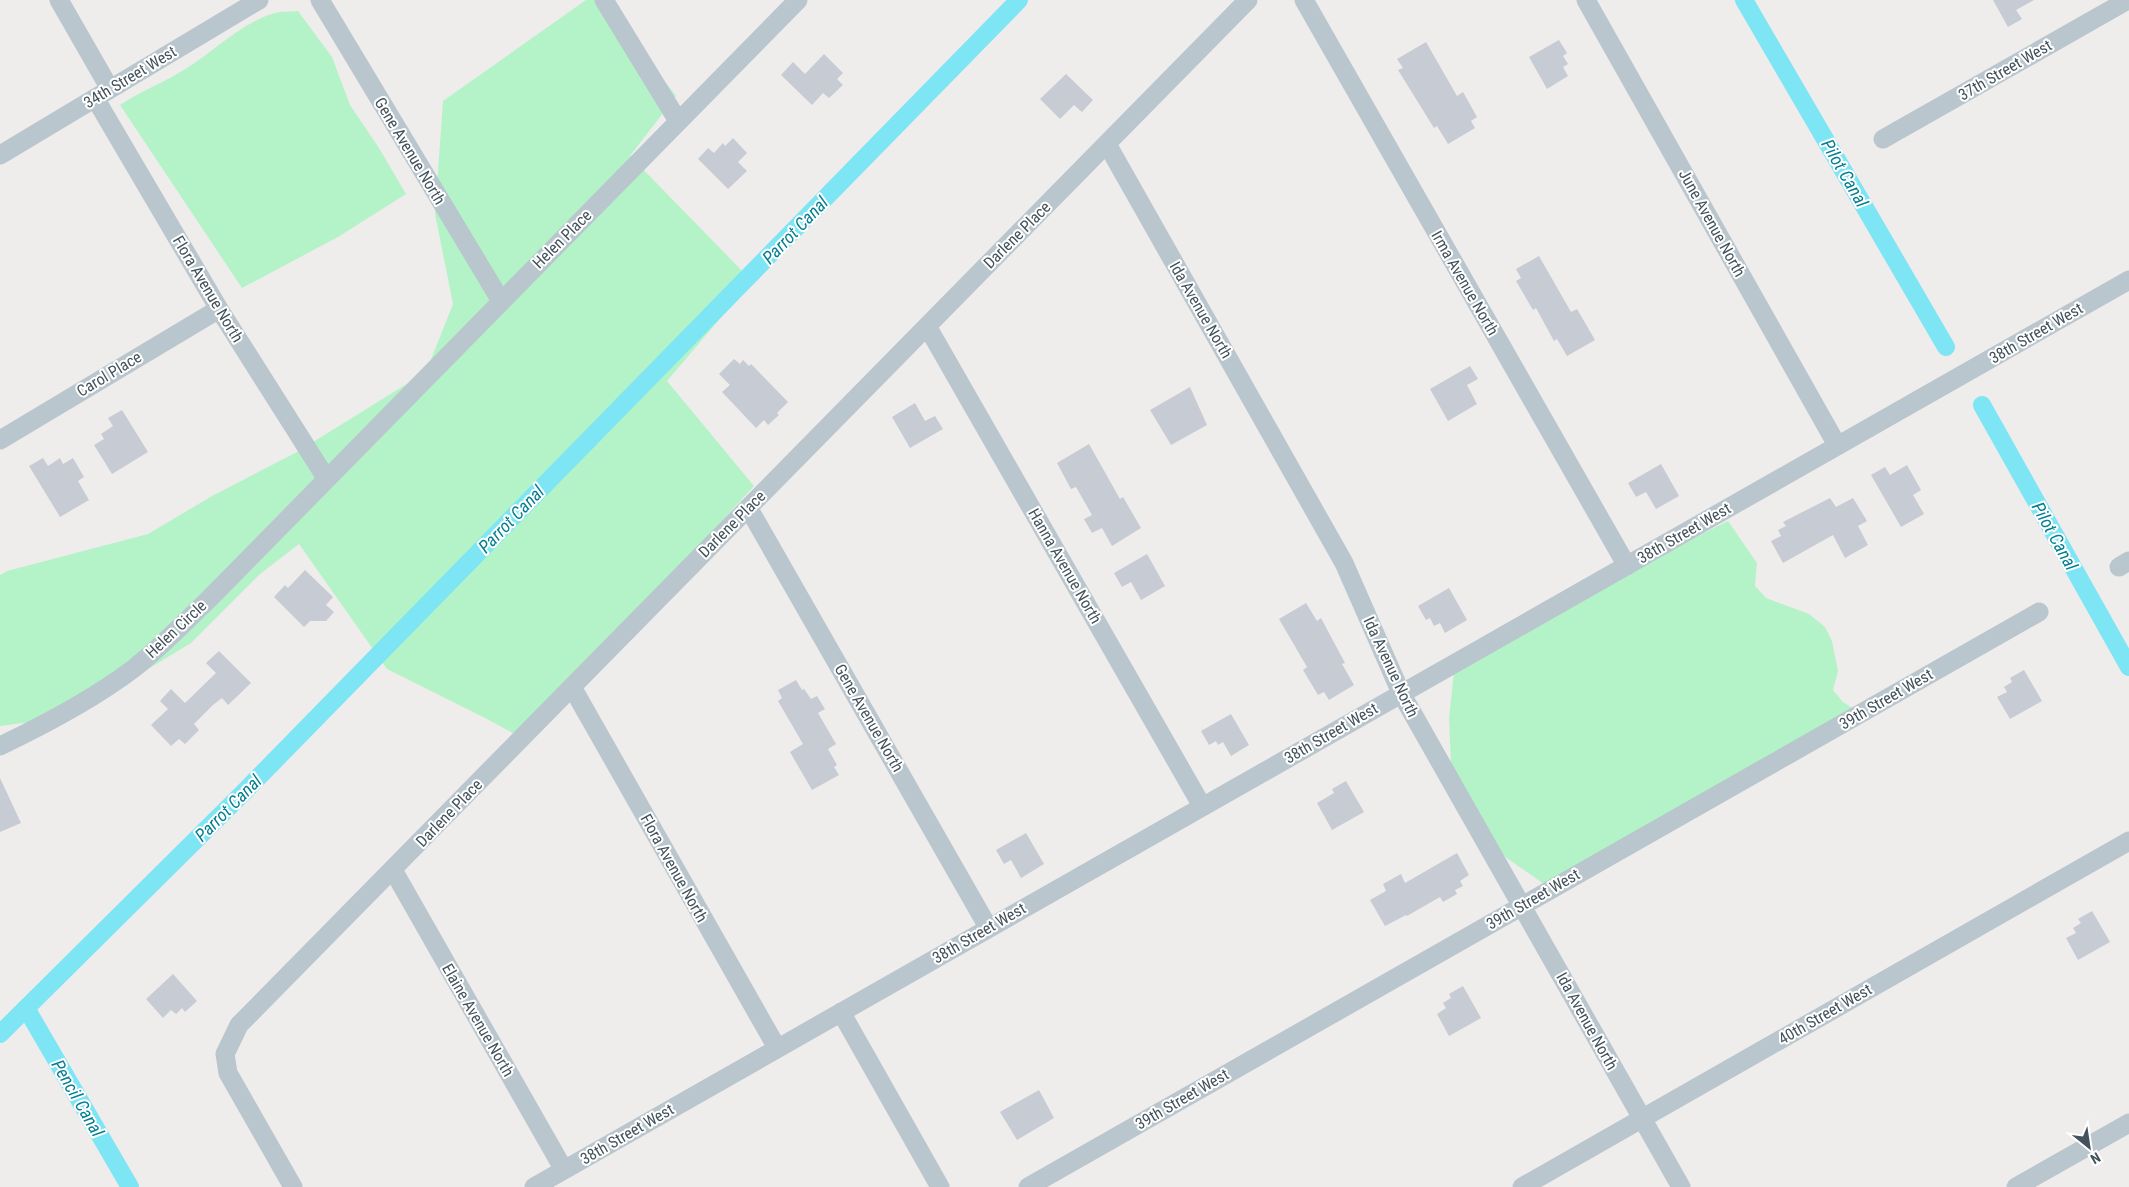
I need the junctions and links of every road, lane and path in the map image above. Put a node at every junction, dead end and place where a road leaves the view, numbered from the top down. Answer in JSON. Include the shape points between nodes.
{"nodes":[{"id":1,"x":59,"y":0,"type":"edge"},
{"id":2,"x":259,"y":0,"type":"edge"},
{"id":3,"x":320,"y":0,"type":"edge"},
{"id":4,"x":604,"y":0,"type":"edge"},
{"id":5,"x":798,"y":0,"type":"edge"},
{"id":6,"x":1248,"y":0,"type":"edge"},
{"id":7,"x":1304,"y":0,"type":"edge"},
{"id":8,"x":1586,"y":0,"type":"edge"},
{"id":9,"x":2128,"y":0,"type":"edge"},
{"id":10,"x":102,"y":94,"type":"junction"},
{"id":11,"x":678,"y":122,"type":"junction"},
{"id":12,"x":1882,"y":139,"type":"dead end"},
{"id":13,"x":1106,"y":144,"type":"junction"},
{"id":14,"x":0,"y":155,"type":"edge"},
{"id":15,"x":2129,"y":280,"type":"edge"},
{"id":16,"x":501,"y":301,"type":"junction"},
{"id":17,"x":219,"y":308,"type":"junction"},
{"id":18,"x":927,"y":326,"type":"junction"},
{"id":19,"x":0,"y":440,"type":"edge"},
{"id":20,"x":1837,"y":445,"type":"junction"},
{"id":21,"x":326,"y":478,"type":"junction"},
{"id":22,"x":749,"y":509,"type":"junction"},
{"id":23,"x":1627,"y":566,"type":"junction"},
{"id":24,"x":2039,"y":612,"type":"dead end"},
{"id":25,"x":572,"y":687,"type":"junction"},
{"id":26,"x":1401,"y":693,"type":"junction"},
{"id":27,"x":0,"y":746,"type":"edge"},
{"id":28,"x":1202,"y":806,"type":"junction"},
{"id":29,"x":2129,"y":841,"type":"edge"},
{"id":30,"x":393,"y":870,"type":"junction"},
{"id":31,"x":1522,"y":905,"type":"junction"},
{"id":32,"x":988,"y":927,"type":"junction"},
{"id":33,"x":840,"y":1012,"type":"junction"},
{"id":34,"x":776,"y":1048,"type":"junction"},
{"id":35,"x":1642,"y":1118,"type":"junction"},
{"id":36,"x":2129,"y":1123,"type":"edge"},
{"id":37,"x":564,"y":1170,"type":"junction"},
{"id":38,"x":293,"y":1187,"type":"edge"},
{"id":39,"x":534,"y":1187,"type":"edge"},
{"id":40,"x":940,"y":1187,"type":"edge"},
{"id":41,"x":1028,"y":1187,"type":"edge"},
{"id":42,"x":1522,"y":1187,"type":"edge"},
{"id":43,"x":1681,"y":1187,"type":"edge"},
{"id":44,"x":2016,"y":1187,"type":"edge"}],
"edges":[{"from":1,"to":10,"type":"street","name":"Flora Avenue North"},
{"from":2,"to":10,"type":"street","name":"34th Street West"},
{"from":3,"to":16,"type":"street","name":"Gene Avenue North"},
{"from":4,"to":11,"type":"street"},
{"from":5,"to":11,"type":"street","name":"Helen Place"},
{"from":6,"to":13,"type":"street","name":"Darlene Place"},
{"from":7,"to":23,"type":"street","name":"Irma Avenue North"},
{"from":8,"to":20,"type":"street","name":"June Avenue North"},
{"from":9,"to":12,"type":"street","name":"37th Street West"},
{"from":10,"to":14,"type":"street","name":"34th Street West"},
{"from":10,"to":17,"type":"street","name":"Flora Avenue North"},
{"from":11,"to":16,"type":"street","name":"Helen Place"},
{"from":13,"to":18,"type":"street","name":"Darlene Place"},
{"from":13,"to":26,"type":"street","name":"Ida Avenue North","via":[[1344,563]]},
{"from":15,"to":20,"type":"street","name":"38th Street West"},
{"from":16,"to":21,"type":"street","name":"Helen Place"},
{"from":17,"to":19,"type":"street","name":"Carol Place"},
{"from":17,"to":21,"type":"street","name":"Flora Avenue North"},
{"from":18,"to":22,"type":"street","name":"Darlene Place","via":[[784,469]]},
{"from":18,"to":28,"type":"street","name":"Hanna Avenue North"},
{"from":20,"to":23,"type":"street","name":"38th Street West"},
{"from":21,"to":27,"type":"street","name":"Helen Circle","via":[[210,599],[133,668],[86,701]]},
{"from":22,"to":25,"type":"street","name":"Darlene Place"},
{"from":22,"to":32,"type":"street","name":"Gene Avenue North"},
{"from":23,"to":26,"type":"street","name":"38th Street West"},
{"from":24,"to":31,"type":"street","name":"39th Street West"},
{"from":25,"to":30,"type":"street","name":"Darlene Place"},
{"from":25,"to":34,"type":"street","name":"Flora Avenue North"},
{"from":26,"to":28,"type":"street","name":"38th Street West"},
{"from":26,"to":31,"type":"street","name":"Ida Avenue North"},
{"from":28,"to":32,"type":"street","name":"38th Street West"},
{"from":29,"to":35,"type":"street","name":"40th Street West"},
{"from":30,"to":37,"type":"street","name":"Elaine Avenue North"},
{"from":30,"to":38,"type":"street","name":"Darlene Place","via":[[240,1025],[225,1054],[228,1073]]},
{"from":31,"to":35,"type":"street","name":"Ida Avenue North"},
{"from":31,"to":41,"type":"street","name":"39th Street West"},
{"from":32,"to":33,"type":"street","name":"38th Street West"},
{"from":33,"to":34,"type":"street","name":"38th Street West"},
{"from":33,"to":40,"type":"street"},
{"from":34,"to":37,"type":"street","name":"38th Street West"},
{"from":35,"to":42,"type":"street","name":"40th Street West"},
{"from":35,"to":43,"type":"street","name":"Ida Avenue North"},
{"from":36,"to":44,"type":"street"},
{"from":37,"to":39,"type":"street","name":"38th Street West"}]}
